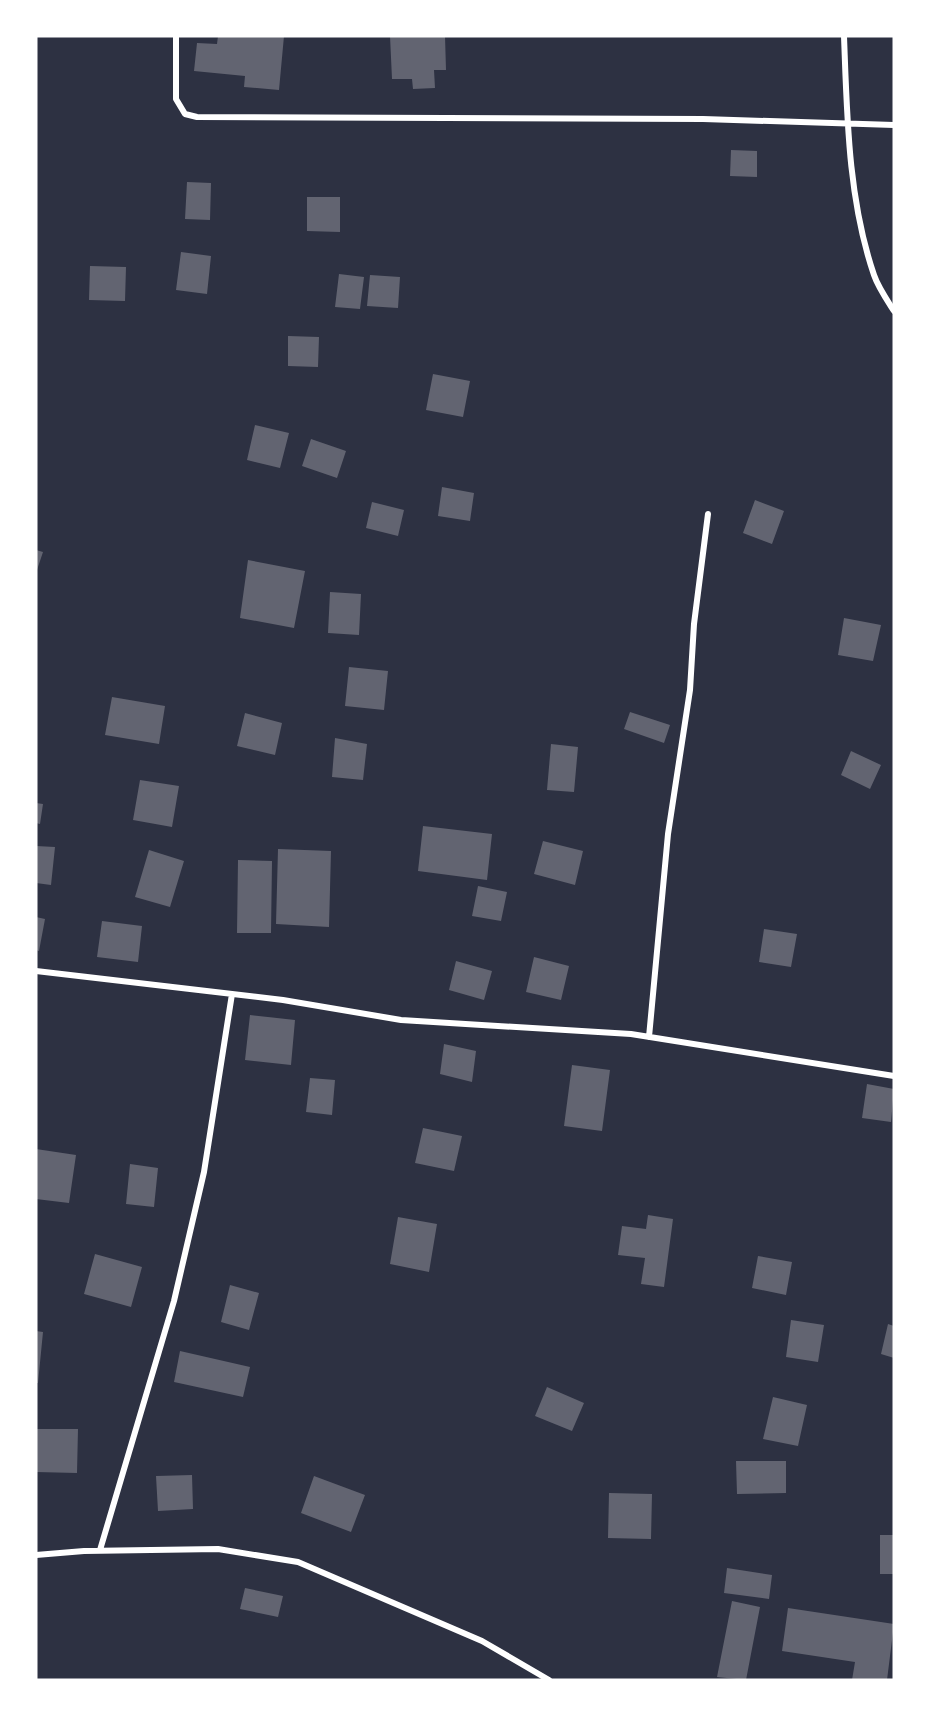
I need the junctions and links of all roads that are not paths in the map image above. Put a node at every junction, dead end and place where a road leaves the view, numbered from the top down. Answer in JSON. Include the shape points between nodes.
{"nodes":[{"id":1,"x":176,"y":36,"type":"edge"},
{"id":2,"x":844,"y":36,"type":"edge"},
{"id":3,"x":847,"y":124,"type":"junction"},
{"id":4,"x":894,"y":125,"type":"edge"},
{"id":5,"x":894,"y":311,"type":"edge"},
{"id":6,"x":708,"y":514,"type":"dead end"},
{"id":7,"x":36,"y":971,"type":"edge"},
{"id":8,"x":232,"y":994,"type":"junction"},
{"id":9,"x":649,"y":1037,"type":"junction"},
{"id":10,"x":894,"y":1076,"type":"edge"},
{"id":11,"x":100,"y":1550,"type":"junction"},
{"id":12,"x":36,"y":1555,"type":"edge"},
{"id":13,"x":549,"y":1680,"type":"edge"}],
"edges":[{"from":1,"to":3,"type":"street","via":[[176,99],[185,114],[197,117],[703,118]]},
{"from":2,"to":3,"type":"street"},
{"from":3,"to":4,"type":"street"},
{"from":3,"to":5,"type":"street","via":[[858,208],[874,276]]},
{"from":6,"to":9,"type":"street","via":[[690,690],[668,834]]},
{"from":7,"to":8,"type":"street"},
{"from":8,"to":9,"type":"street","via":[[401,1020]]},
{"from":8,"to":11,"type":"street","via":[[204,1173],[174,1301]]},
{"from":9,"to":10,"type":"street"},
{"from":11,"to":12,"type":"street"},
{"from":11,"to":13,"type":"street","via":[[218,1549],[298,1562],[482,1641]]}]}
